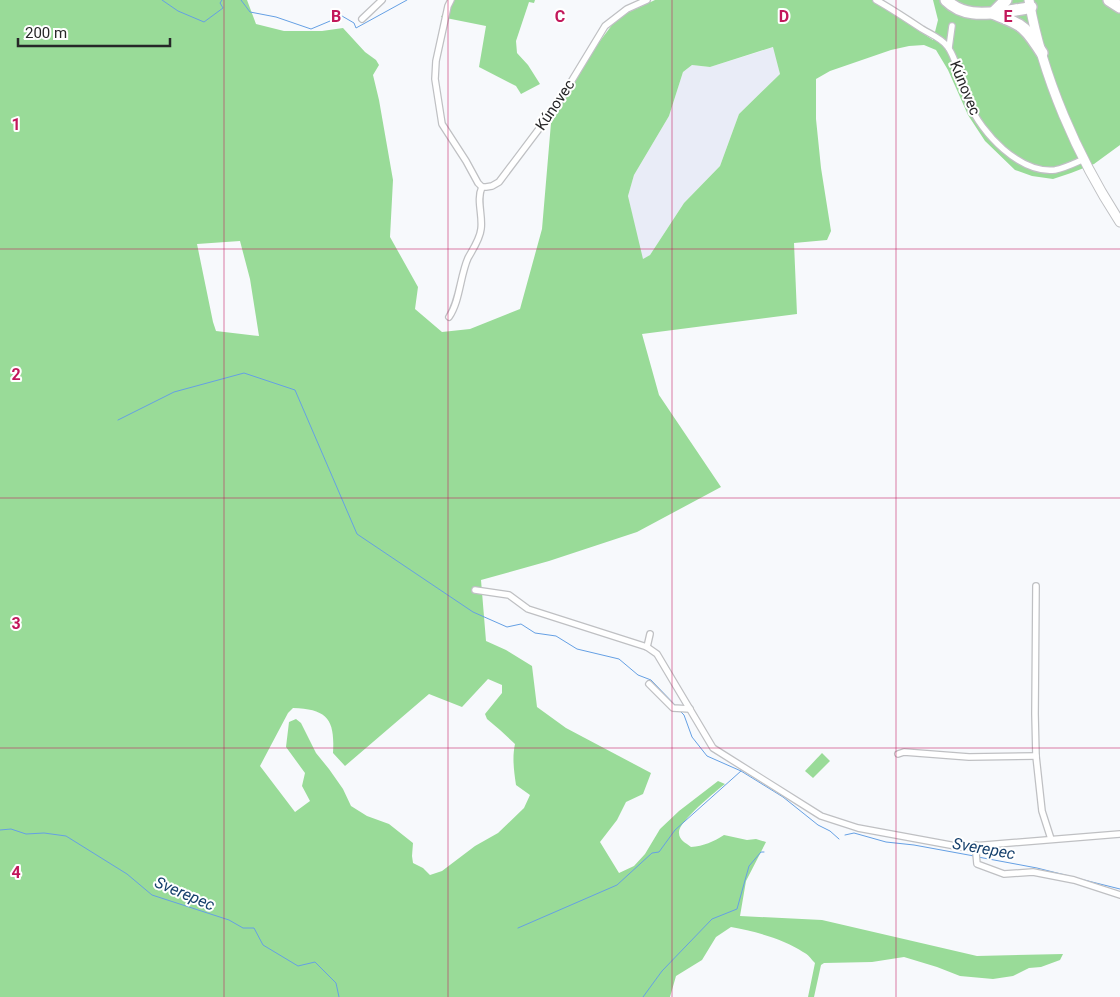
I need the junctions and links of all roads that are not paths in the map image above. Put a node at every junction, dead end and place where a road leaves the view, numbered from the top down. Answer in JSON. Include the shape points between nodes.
{"nodes":[{"id":1,"x":382,"y":0,"type":"edge"},
{"id":2,"x":451,"y":0,"type":"edge"},
{"id":3,"x":648,"y":0,"type":"edge"},
{"id":4,"x":876,"y":0,"type":"edge"},
{"id":5,"x":946,"y":0,"type":"edge"},
{"id":6,"x":1006,"y":0,"type":"edge"},
{"id":7,"x":1109,"y":0,"type":"edge"},
{"id":8,"x":1030,"y":4,"type":"edge"},
{"id":9,"x":1120,"y":7,"type":"edge"},
{"id":10,"x":993,"y":13,"type":"junction"},
{"id":11,"x":362,"y":19,"type":"dead end"},
{"id":12,"x":952,"y":26,"type":"dead end"},
{"id":13,"x":949,"y":48,"type":"junction"},
{"id":14,"x":1042,"y":53,"type":"junction"},
{"id":15,"x":1084,"y":159,"type":"junction"},
{"id":16,"x":482,"y":187,"type":"junction"},
{"id":17,"x":1120,"y":222,"type":"edge"},
{"id":18,"x":449,"y":317,"type":"dead end"},
{"id":19,"x":1036,"y":586,"type":"dead end"},
{"id":20,"x":475,"y":590,"type":"dead end"},
{"id":21,"x":650,"y":634,"type":"dead end"},
{"id":22,"x":646,"y":647,"type":"junction"},
{"id":23,"x":650,"y":684,"type":"dead end"},
{"id":24,"x":690,"y":709,"type":"junction"},
{"id":25,"x":898,"y":754,"type":"dead end"},
{"id":26,"x":1036,"y":756,"type":"junction"},
{"id":27,"x":1120,"y":834,"type":"edge"},
{"id":28,"x":1051,"y":839,"type":"junction"},
{"id":29,"x":976,"y":845,"type":"junction"},
{"id":30,"x":1120,"y":895,"type":"edge"}],
"edges":[{"from":1,"to":11,"type":"street"},
{"from":2,"to":16,"type":"street","via":[[436,62],[435,79],[442,124]]},
{"from":3,"to":16,"type":"street","name":"Kúnovec","via":[[627,9],[605,26],[557,105],[507,172],[499,182]]},
{"from":4,"to":13,"type":"street","name":"Kúnovec"},
{"from":5,"to":10,"type":"highway","via":[[965,12]]},
{"from":6,"to":10,"type":"highway"},
{"from":7,"to":9,"type":"highway"},
{"from":8,"to":10,"type":"highway"},
{"from":8,"to":14,"type":"main road"},
{"from":10,"to":14,"type":"highway","via":[[1022,27]]},
{"from":12,"to":13,"type":"street"},
{"from":13,"to":15,"type":"street","name":"Kúnovec","via":[[972,110],[1003,149],[1021,162],[1044,170],[1066,167]]},
{"from":14,"to":15,"type":"main road"},
{"from":15,"to":17,"type":"main road"},
{"from":16,"to":18,"type":"street","via":[[479,237],[468,259]]},
{"from":19,"to":26,"type":"street"},
{"from":20,"to":22,"type":"street","via":[[509,595],[528,609]]},
{"from":21,"to":22,"type":"street"},
{"from":22,"to":24,"type":"street","via":[[657,654]]},
{"from":23,"to":24,"type":"street","via":[[673,708]]},
{"from":24,"to":29,"type":"street","via":[[713,748],[821,816],[858,828],[961,846]]},
{"from":25,"to":26,"type":"street"},
{"from":26,"to":28,"type":"street","via":[[1042,811]]},
{"from":27,"to":28,"type":"street"},
{"from":28,"to":29,"type":"street"},
{"from":29,"to":30,"type":"street","via":[[977,864],[1004,874],[1033,872],[1074,880]]}]}
